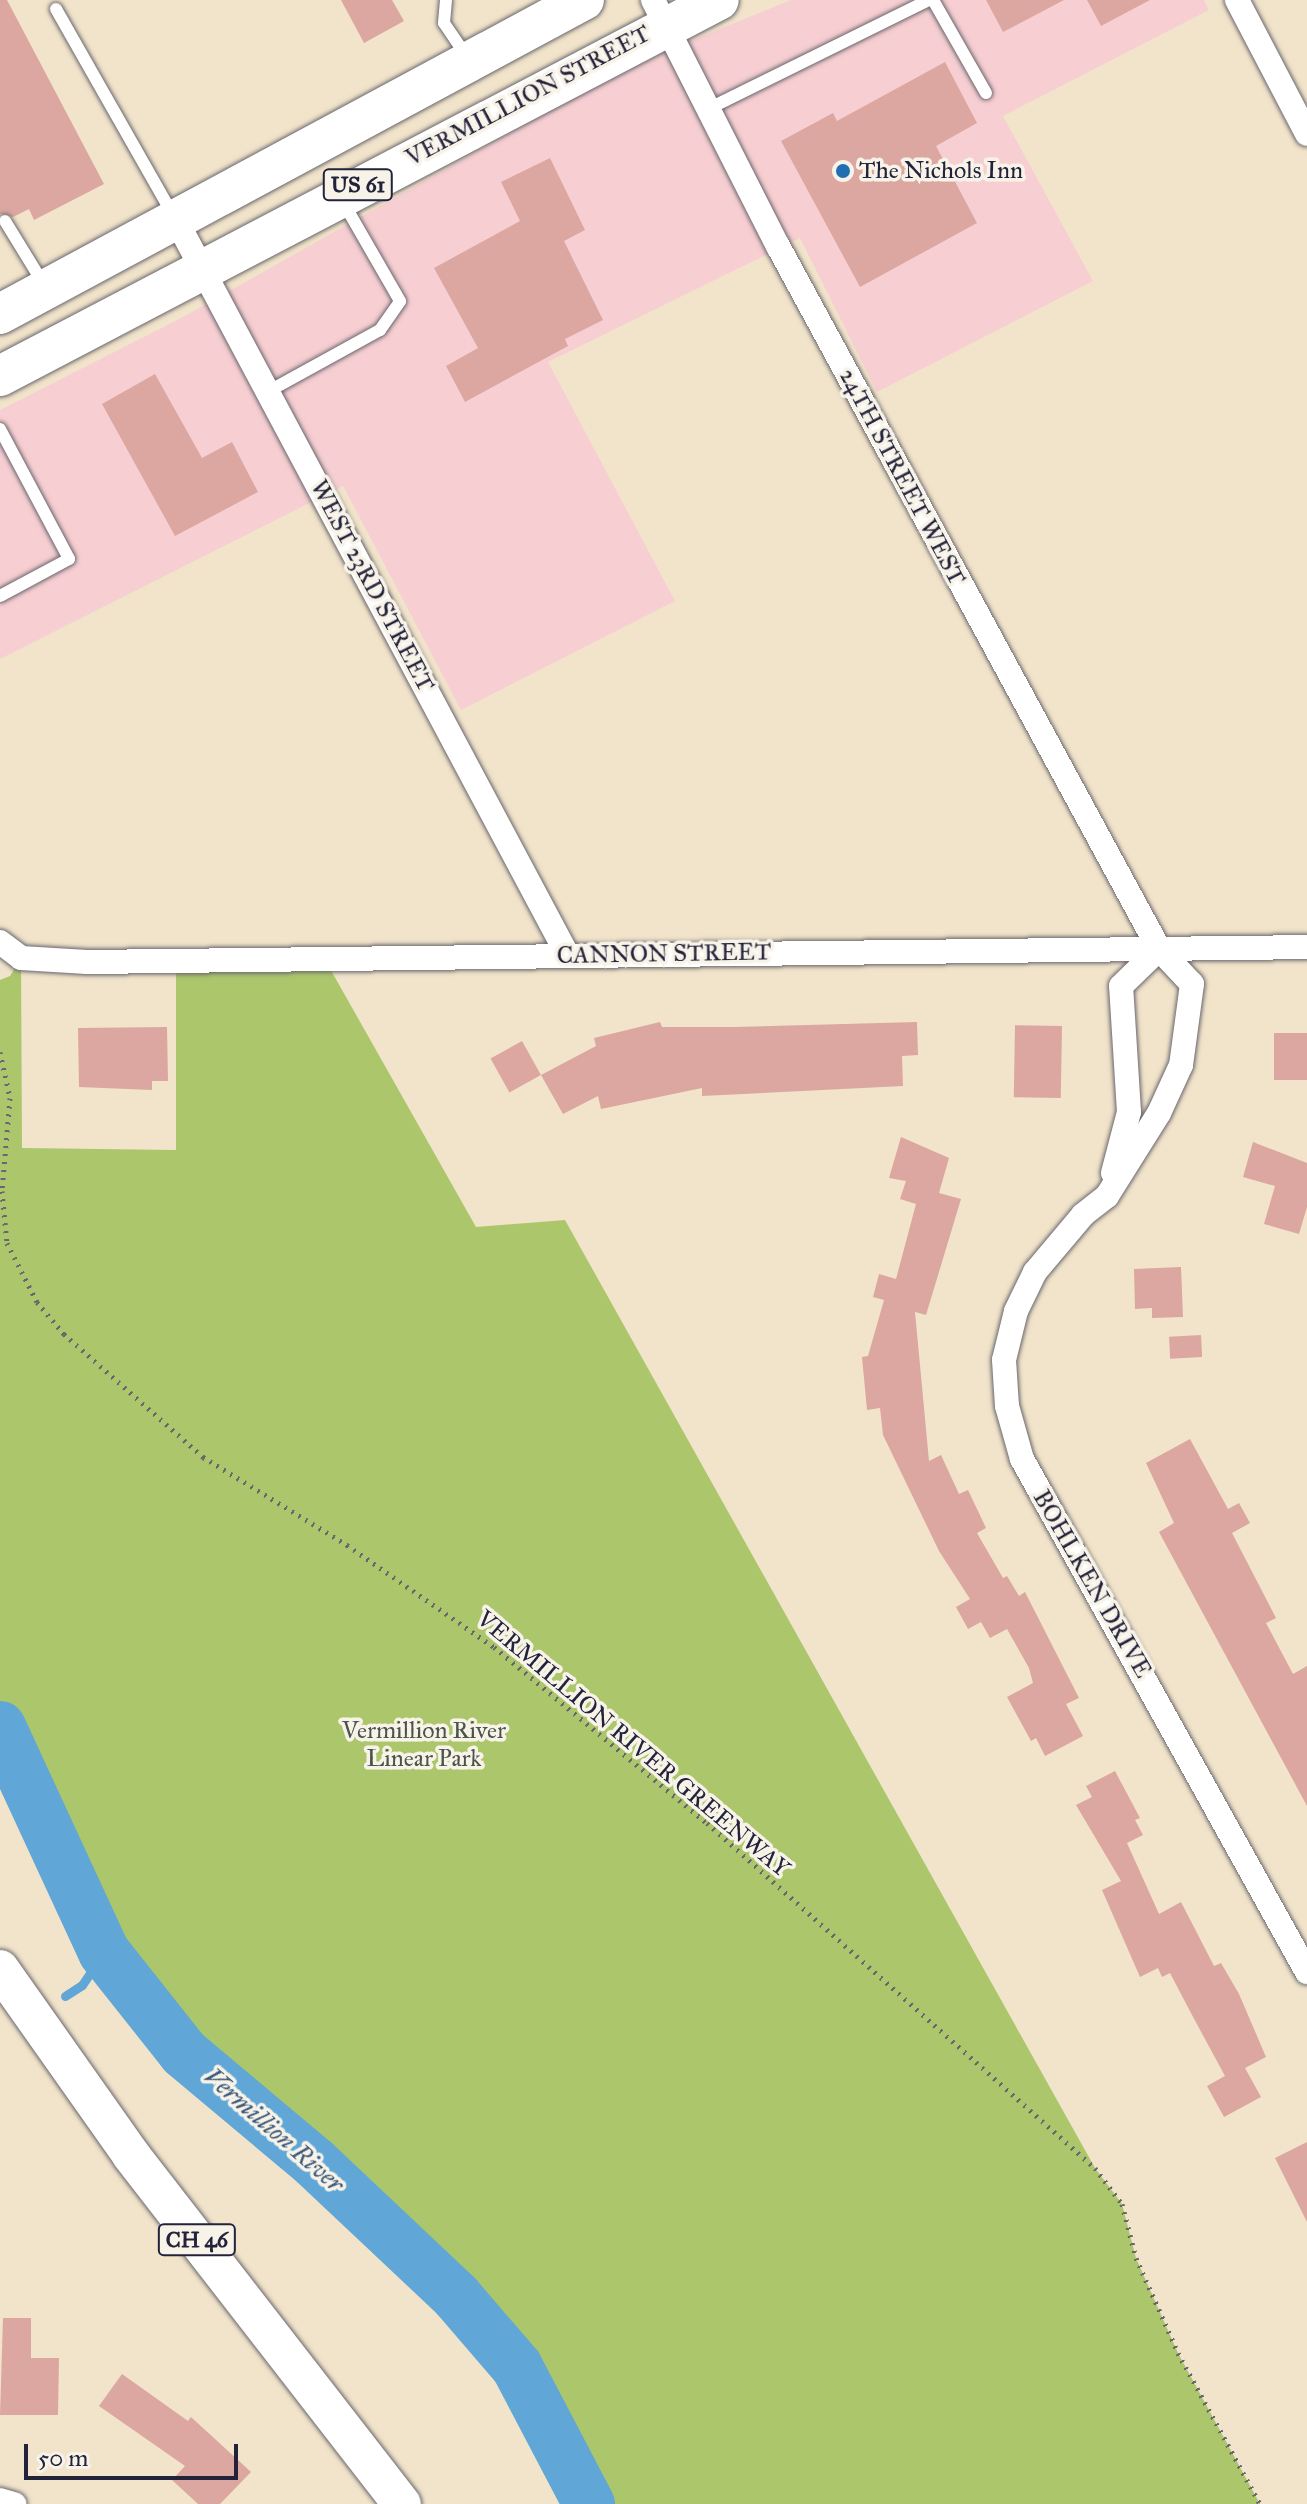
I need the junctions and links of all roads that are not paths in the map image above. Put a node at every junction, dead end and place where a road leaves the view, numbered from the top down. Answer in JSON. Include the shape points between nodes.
{"nodes":[{"id":1,"x":446,"y":0,"type":"edge"},
{"id":2,"x":584,"y":0,"type":"edge"},
{"id":3,"x":719,"y":0,"type":"edge"},
{"id":4,"x":931,"y":0,"type":"edge"},
{"id":5,"x":1237,"y":0,"type":"edge"},
{"id":6,"x":56,"y":9,"type":"dead end"},
{"id":7,"x":660,"y":12,"type":"edge"},
{"id":8,"x":470,"y":61,"type":"junction"},
{"id":9,"x":986,"y":93,"type":"dead end"},
{"id":10,"x":708,"y":109,"type":"junction"},
{"id":11,"x":1307,"y":134,"type":"edge"},
{"id":12,"x":339,"y":196,"type":"junction"},
{"id":13,"x":175,"y":218,"type":"junction"},
{"id":14,"x":5,"y":221,"type":"dead end"},
{"id":15,"x":203,"y":267,"type":"junction"},
{"id":16,"x":46,"y":289,"type":"junction"},
{"id":17,"x":0,"y":314,"type":"edge"},
{"id":18,"x":0,"y":376,"type":"edge"},
{"id":19,"x":269,"y":391,"type":"junction"},
{"id":20,"x":0,"y":429,"type":"edge"},
{"id":21,"x":0,"y":596,"type":"edge"},
{"id":22,"x":0,"y":942,"type":"edge"},
{"id":23,"x":1307,"y":947,"type":"edge"},
{"id":24,"x":1159,"y":949,"type":"junction"},
{"id":25,"x":567,"y":954,"type":"junction"},
{"id":26,"x":1107,"y":1196,"type":"junction"},
{"id":27,"x":1307,"y":1972,"type":"edge"},
{"id":28,"x":5,"y":1987,"type":"edge"},
{"id":29,"x":0,"y":2500,"type":"edge"},
{"id":30,"x":14,"y":2504,"type":"edge"},
{"id":31,"x":402,"y":2504,"type":"edge"}],
"edges":[{"from":1,"to":8,"type":"lane","via":[[444,23]]},
{"from":2,"to":8,"type":"highway","number":"US 61"},
{"from":3,"to":7,"type":"highway","name":"VERMILLION STREET","number":"US 61"},
{"from":4,"to":9,"type":"lane"},
{"from":4,"to":10,"type":"lane"},
{"from":5,"to":11,"type":"street"},
{"from":6,"to":13,"type":"lane"},
{"from":7,"to":10,"type":"street","name":"24TH STREET WEST"},
{"from":7,"to":12,"type":"highway","name":"VERMILLION STREET","number":"US 61"},
{"from":8,"to":13,"type":"highway","number":"US 61"},
{"from":10,"to":24,"type":"street","name":"24TH STREET WEST"},
{"from":12,"to":15,"type":"highway","name":"VERMILLION STREET","number":"US 61"},
{"from":12,"to":19,"type":"lane","via":[[400,301],[380,330]]},
{"from":13,"to":15,"type":"street","name":"WEST 23RD STREET"},
{"from":13,"to":16,"type":"highway","number":"US 61"},
{"from":14,"to":16,"type":"lane"},
{"from":15,"to":18,"type":"highway","name":"VERMILLION STREET","number":"US 61"},
{"from":15,"to":19,"type":"street","name":"WEST 23RD STREET"},
{"from":16,"to":17,"type":"highway","number":"US 61"},
{"from":19,"to":25,"type":"street","name":"WEST 23RD STREET"},
{"from":20,"to":21,"type":"lane","via":[[69,559]]},
{"from":22,"to":25,"type":"street","name":"CANNON STREET","via":[[21,958],[87,962]]},
{"from":23,"to":24,"type":"street","name":"CANNON STREET"},
{"from":24,"to":25,"type":"street","name":"CANNON STREET"},
{"from":24,"to":26,"type":"street","via":[[1121,986],[1129,1112]]},
{"from":24,"to":26,"type":"street","name":"BOHLKEN DRIVE","via":[[1192,984],[1191,1020],[1181,1065],[1159,1113]]},
{"from":26,"to":27,"type":"street","name":"BOHLKEN DRIVE","via":[[1056,1243],[1016,1311],[1004,1360],[1007,1406],[1022,1459]]},
{"from":28,"to":31,"type":"main road","number":"CH 46"},
{"from":29,"to":30,"type":"street"}]}
